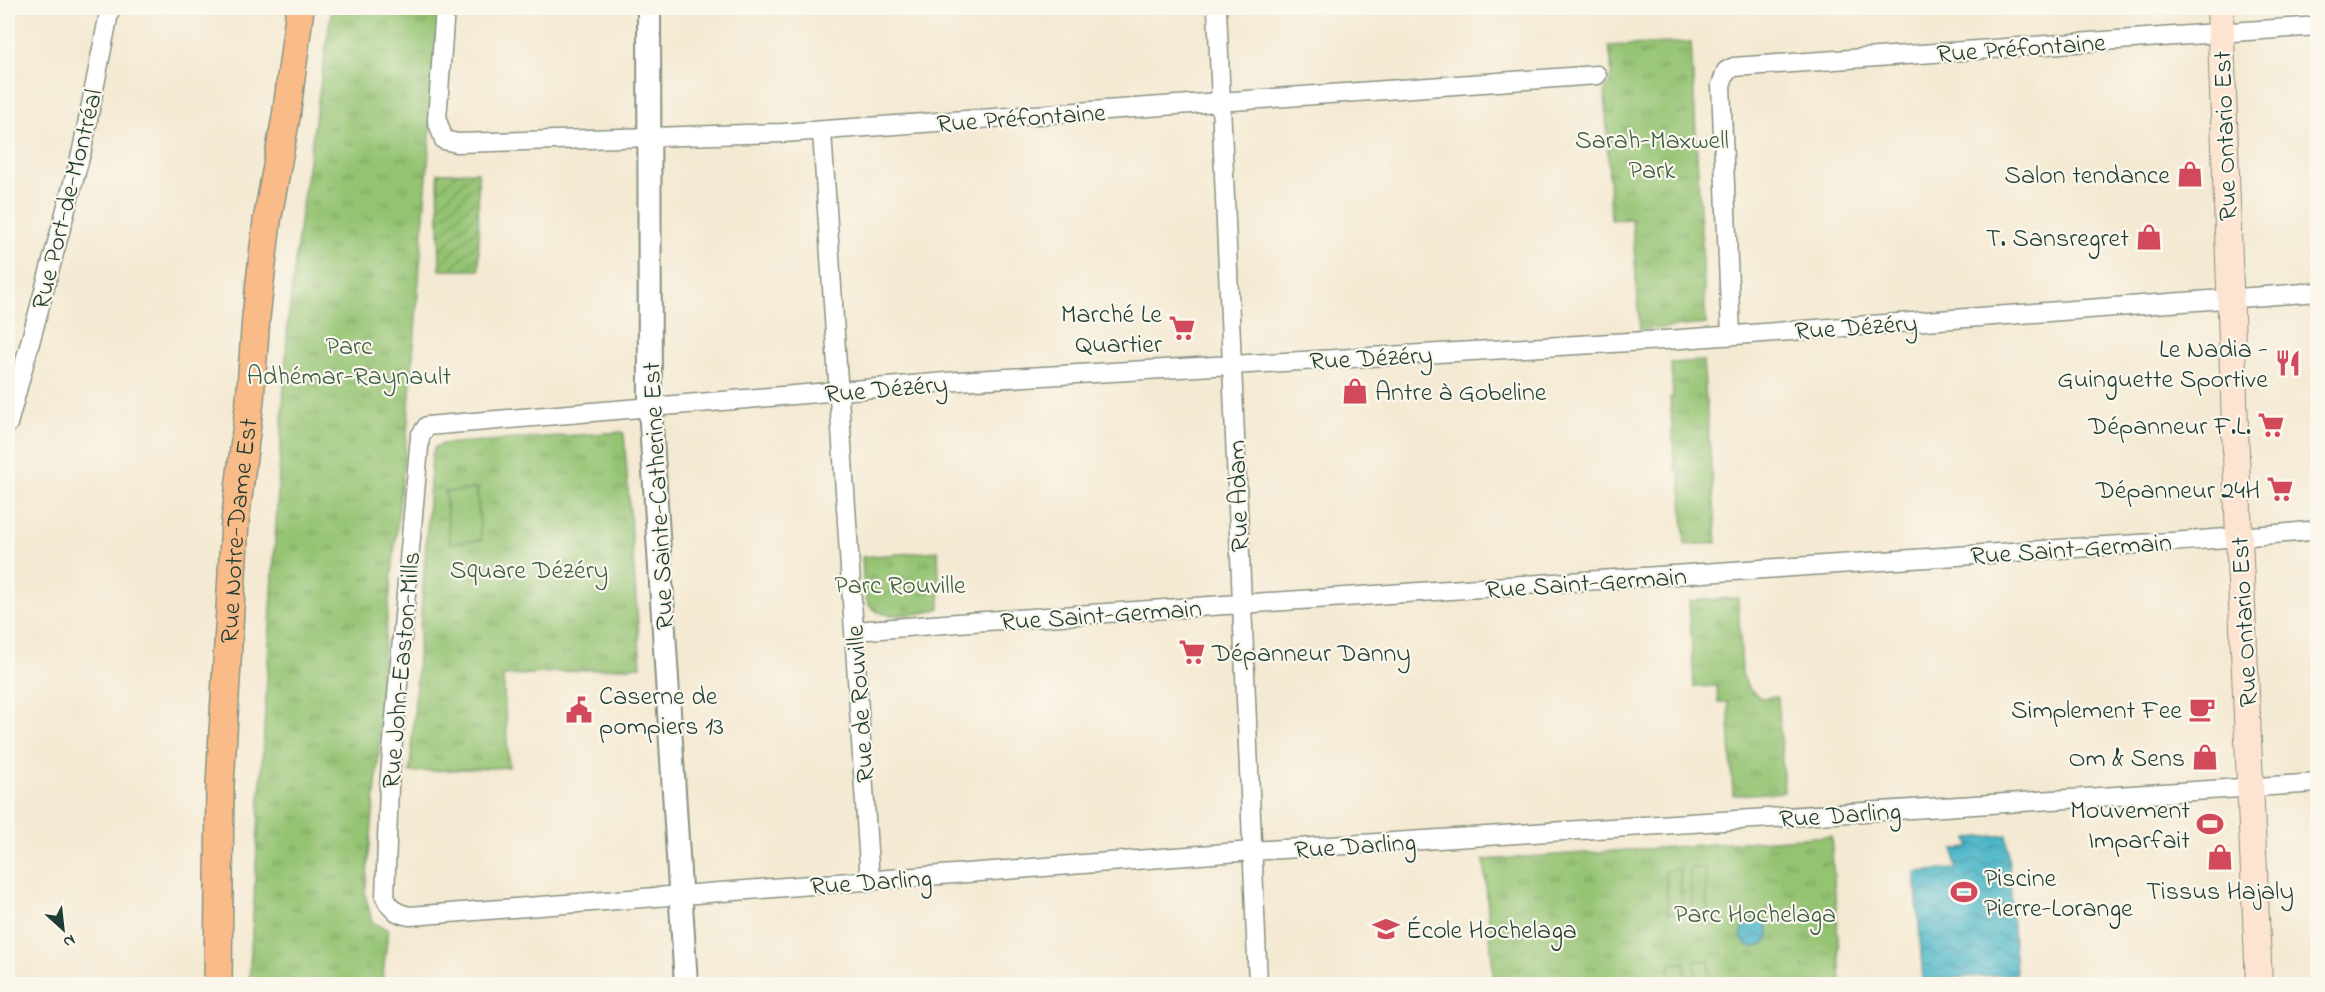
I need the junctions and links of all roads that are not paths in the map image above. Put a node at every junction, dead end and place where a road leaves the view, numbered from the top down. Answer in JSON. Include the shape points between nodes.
{"nodes":[{"id":1,"x":110,"y":8,"type":"edge"},
{"id":2,"x":300,"y":8,"type":"edge"},
{"id":3,"x":445,"y":8,"type":"edge"},
{"id":4,"x":649,"y":8,"type":"edge"},
{"id":5,"x":1217,"y":8,"type":"edge"},
{"id":6,"x":2220,"y":8,"type":"edge"},
{"id":7,"x":2318,"y":26,"type":"edge"},
{"id":8,"x":2220,"y":35,"type":"junction"},
{"id":9,"x":1597,"y":75,"type":"dead end"},
{"id":10,"x":1221,"y":103,"type":"junction"},
{"id":11,"x":822,"y":131,"type":"junction"},
{"id":12,"x":650,"y":138,"type":"junction"},
{"id":13,"x":2318,"y":292,"type":"edge"},
{"id":14,"x":2230,"y":298,"type":"junction"},
{"id":15,"x":1731,"y":336,"type":"junction"},
{"id":16,"x":1232,"y":366,"type":"junction"},
{"id":17,"x":839,"y":392,"type":"junction"},
{"id":18,"x":650,"y":407,"type":"junction"},
{"id":19,"x":8,"y":424,"type":"edge"},
{"id":20,"x":425,"y":428,"type":"joint"},
{"id":21,"x":2318,"y":530,"type":"edge"},
{"id":22,"x":2239,"y":538,"type":"junction"},
{"id":23,"x":1242,"y":605,"type":"junction"},
{"id":24,"x":855,"y":631,"type":"junction"},
{"id":25,"x":2318,"y":783,"type":"edge"},
{"id":26,"x":2250,"y":787,"type":"junction"},
{"id":27,"x":1252,"y":851,"type":"junction"},
{"id":28,"x":870,"y":882,"type":"junction"},
{"id":29,"x":681,"y":896,"type":"junction"},
{"id":30,"x":395,"y":911,"type":"joint"},
{"id":31,"x":218,"y":984,"type":"edge"},
{"id":32,"x":686,"y":984,"type":"edge"},
{"id":33,"x":1258,"y":984,"type":"edge"},
{"id":34,"x":2259,"y":984,"type":"edge"}],
"edges":[{"from":1,"to":19,"type":"street","name":"Rue Port-de-Montréal","via":[[81,150]]},
{"from":2,"to":31,"type":"main road","name":"Rue Notre-Dame Est","via":[[267,221],[234,522],[220,784]]},
{"from":3,"to":12,"type":"street","name":"Rue Préfontaine","via":[[437,120],[444,140],[457,143]]},
{"from":4,"to":12,"type":"street","name":"Rue Sainte-Catherine Est"},
{"from":5,"to":10,"type":"street","name":"Rue Adam"},
{"from":6,"to":8,"type":"main road","name":"Rue Ontario Est"},
{"from":7,"to":8,"type":"street","name":"Rue Préfontaine"},
{"from":8,"to":14,"type":"main road","name":"Rue Ontario Est"},
{"from":8,"to":15,"type":"street","name":"Rue Préfontaine","via":[[1744,65],[1726,71],[1721,85]]},
{"from":9,"to":10,"type":"street","name":"Rue Préfontaine"},
{"from":10,"to":11,"type":"street","name":"Rue Préfontaine"},
{"from":10,"to":16,"type":"street","name":"Rue Adam"},
{"from":11,"to":12,"type":"street","name":"Rue Préfontaine"},
{"from":11,"to":17,"type":"street","name":"Rue de Rouville"},
{"from":12,"to":18,"type":"street","name":"Rue Sainte-Catherine Est"},
{"from":13,"to":14,"type":"street","name":"Rue Dézéry"},
{"from":14,"to":15,"type":"street","name":"Rue Dézéry"},
{"from":14,"to":22,"type":"main road","name":"Rue Ontario Est"},
{"from":15,"to":16,"type":"street","name":"Rue Dézéry"},
{"from":16,"to":17,"type":"street","name":"Rue Dézéry","via":[[958,381]]},
{"from":16,"to":23,"type":"street","name":"Rue Adam"},
{"from":17,"to":18,"type":"street","name":"Rue Dézéry"},
{"from":17,"to":24,"type":"street","name":"Rue de Rouville"},
{"from":18,"to":20,"type":"street","name":"Rue Dézéry"},
{"from":18,"to":29,"type":"street","name":"Rue Sainte-Catherine Est"},
{"from":20,"to":30,"type":"street","name":"Rue John-Easton-Mills","via":[[420,436],[389,786],[386,897]]},
{"from":21,"to":22,"type":"street","name":"Rue Saint-Germain"},
{"from":22,"to":23,"type":"street","name":"Rue Saint-Germain"},
{"from":22,"to":26,"type":"main road","name":"Rue Ontario Est"},
{"from":23,"to":24,"type":"street","name":"Rue Saint-Germain"},
{"from":23,"to":27,"type":"street","name":"Rue Adam"},
{"from":24,"to":28,"type":"street","name":"Rue de Rouville"},
{"from":25,"to":26,"type":"street","name":"Rue Darling"},
{"from":26,"to":27,"type":"street","name":"Rue Darling"},
{"from":26,"to":34,"type":"main road","name":"Rue Ontario Est"},
{"from":27,"to":28,"type":"street","name":"Rue Darling"},
{"from":27,"to":33,"type":"street","name":"Rue Adam"},
{"from":28,"to":29,"type":"street","name":"Rue Darling"},
{"from":29,"to":30,"type":"street","name":"Rue Darling","via":[[410,916]]},
{"from":29,"to":32,"type":"street","name":"Rue Sainte-Catherine Est"}]}
